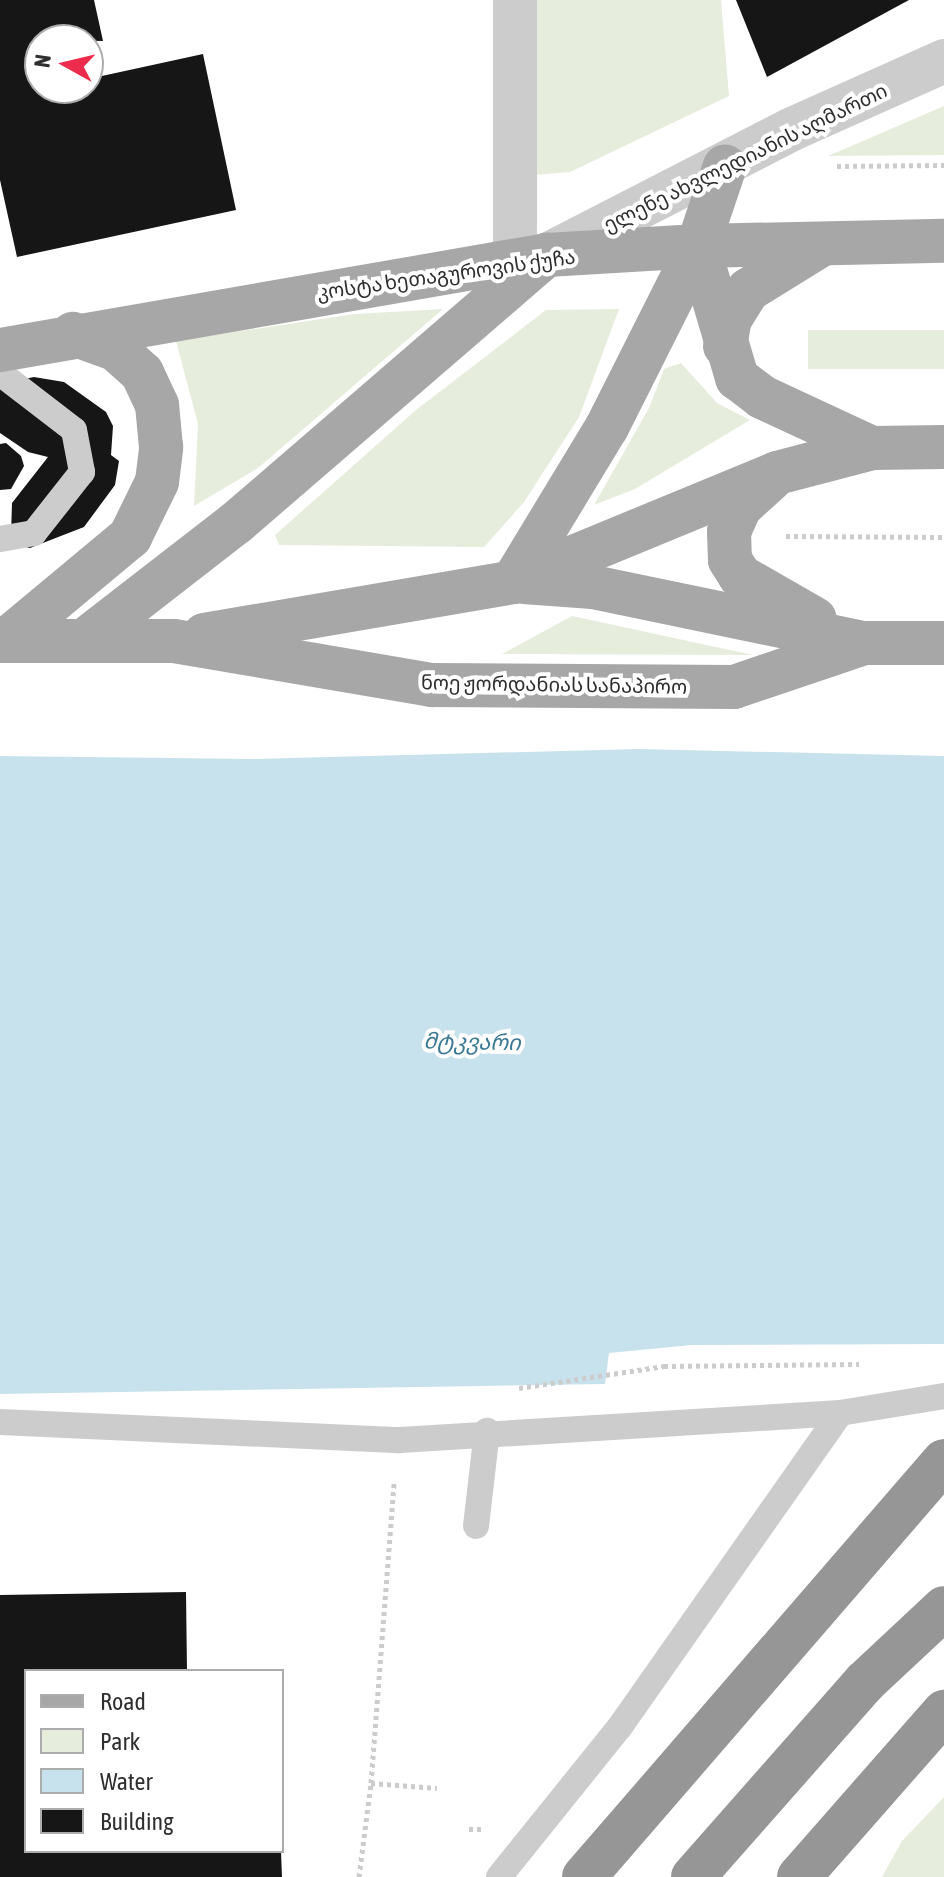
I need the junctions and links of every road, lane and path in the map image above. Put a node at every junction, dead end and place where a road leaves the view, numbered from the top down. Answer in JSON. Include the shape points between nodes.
{"nodes":[{"id":1,"x":515,"y":0,"type":"edge"},
{"id":2,"x":944,"y":61,"type":"edge"},
{"id":3,"x":790,"y":130,"type":"junction"},
{"id":4,"x":944,"y":165,"type":"edge"},
{"id":5,"x":725,"y":166,"type":"junction"},
{"id":6,"x":944,"y":241,"type":"edge"},
{"id":7,"x":823,"y":243,"type":"junction"},
{"id":8,"x":698,"y":246,"type":"junction"},
{"id":9,"x":531,"y":257,"type":"junction"},
{"id":10,"x":73,"y":334,"type":"junction"},
{"id":11,"x":725,"y":346,"type":"junction"},
{"id":12,"x":0,"y":350,"type":"edge"},
{"id":13,"x":0,"y":373,"type":"edge"},
{"id":14,"x":944,"y":447,"type":"edge"},
{"id":15,"x":872,"y":448,"type":"junction"},
{"id":16,"x":777,"y":473,"type":"junction"},
{"id":17,"x":944,"y":537,"type":"edge"},
{"id":18,"x":0,"y":539,"type":"edge"},
{"id":19,"x":776,"y":540,"type":"dead end"},
{"id":20,"x":513,"y":582,"type":"junction"},
{"id":21,"x":85,"y":640,"type":"junction"},
{"id":22,"x":2,"y":641,"type":"edge"},
{"id":23,"x":174,"y":641,"type":"junction"},
{"id":24,"x":864,"y":643,"type":"junction"},
{"id":25,"x":944,"y":643,"type":"edge"},
{"id":26,"x":944,"y":1396,"type":"edge"},
{"id":27,"x":840,"y":1413,"type":"junction"},
{"id":28,"x":0,"y":1422,"type":"edge"},
{"id":29,"x":487,"y":1431,"type":"junction"},
{"id":30,"x":944,"y":1461,"type":"edge"},
{"id":31,"x":381,"y":1482,"type":"dead end"},
{"id":32,"x":476,"y":1526,"type":"dead end"},
{"id":33,"x":944,"y":1608,"type":"edge"},
{"id":34,"x":944,"y":1712,"type":"edge"},
{"id":35,"x":371,"y":1783,"type":"junction"},
{"id":36,"x":437,"y":1788,"type":"dead end"},
{"id":37,"x":359,"y":1877,"type":"edge"},
{"id":38,"x":499,"y":1877,"type":"edge"},
{"id":39,"x":584,"y":1877,"type":"edge"},
{"id":40,"x":693,"y":1877,"type":"edge"},
{"id":41,"x":799,"y":1877,"type":"edge"}],
"edges":[{"from":1,"to":9,"type":"street"},
{"from":2,"to":3,"type":"street","name":"ელენე ახვლედიანის აღმართი"},
{"from":3,"to":4,"type":"path","via":[[823,167]]},
{"from":3,"to":5,"type":"street","name":"ელენე ახვლედიანის აღმართი"},
{"from":5,"to":8,"type":"main road"},
{"from":5,"to":9,"type":"street","name":"ელენე ახვლედიანის აღმართი"},
{"from":6,"to":7,"type":"main road","name":"კოსტა ხეთაგუროვის ქუჩა"},
{"from":7,"to":8,"type":"main road","name":"კოსტა ხეთაგუროვის ქუჩა"},
{"from":7,"to":11,"type":"main road","via":[[748,290],[730,319]]},
{"from":8,"to":9,"type":"main road","name":"კოსტა ხეთაგუროვის ქუჩა"},
{"from":8,"to":11,"type":"main road"},
{"from":8,"to":20,"type":"main road","via":[[607,427]]},
{"from":9,"to":10,"type":"main road","name":"კოსტა ხეთაგუროვის ქუჩა"},
{"from":9,"to":21,"type":"main road","via":[[248,513]]},
{"from":10,"to":12,"type":"main road","name":"კოსტა ხეთაგუროვის ქუჩა"},
{"from":10,"to":22,"type":"main road","via":[[115,349],[142,373],[157,405],[157,482],[130,537]]},
{"from":11,"to":15,"type":"main road","via":[[737,378],[762,397]]},
{"from":13,"to":18,"type":"lane","via":[[74,430],[82,472],[34,533]]},
{"from":14,"to":15,"type":"main road"},
{"from":15,"to":16,"type":"main road"},
{"from":16,"to":20,"type":"main road"},
{"from":16,"to":24,"type":"main road","via":[[740,507],[729,532],[730,560],[740,576],[776,600]]},
{"from":17,"to":19,"type":"path"},
{"from":20,"to":23,"type":"main road"},
{"from":20,"to":24,"type":"main road","name":"ნოე ჟორდანიას სანაპირო","via":[[593,587]]},
{"from":21,"to":22,"type":"main road","name":"ნოე ჟორდანიას სანაპირო"},
{"from":21,"to":23,"type":"main road","name":"ნოე ჟორდანიას სანაპირო"},
{"from":23,"to":24,"type":"main road","name":"ნოე ჟორდანიას სანაპირო","via":[[432,685],[719,687],[734,687]]},
{"from":24,"to":25,"type":"main road","name":"ნოე ჟორდანიას სანაპირო"},
{"from":26,"to":27,"type":"lane"},
{"from":27,"to":29,"type":"lane"},
{"from":27,"to":38,"type":"lane","via":[[619,1728]]},
{"from":28,"to":29,"type":"lane","via":[[400,1440]]},
{"from":29,"to":32,"type":"lane"},
{"from":30,"to":39,"type":"highway"},
{"from":31,"to":35,"type":"path","via":[[397,1483]]},
{"from":33,"to":40,"type":"highway","via":[[865,1682]]},
{"from":34,"to":41,"type":"highway"},
{"from":35,"to":36,"type":"path"},
{"from":35,"to":37,"type":"path"}]}
